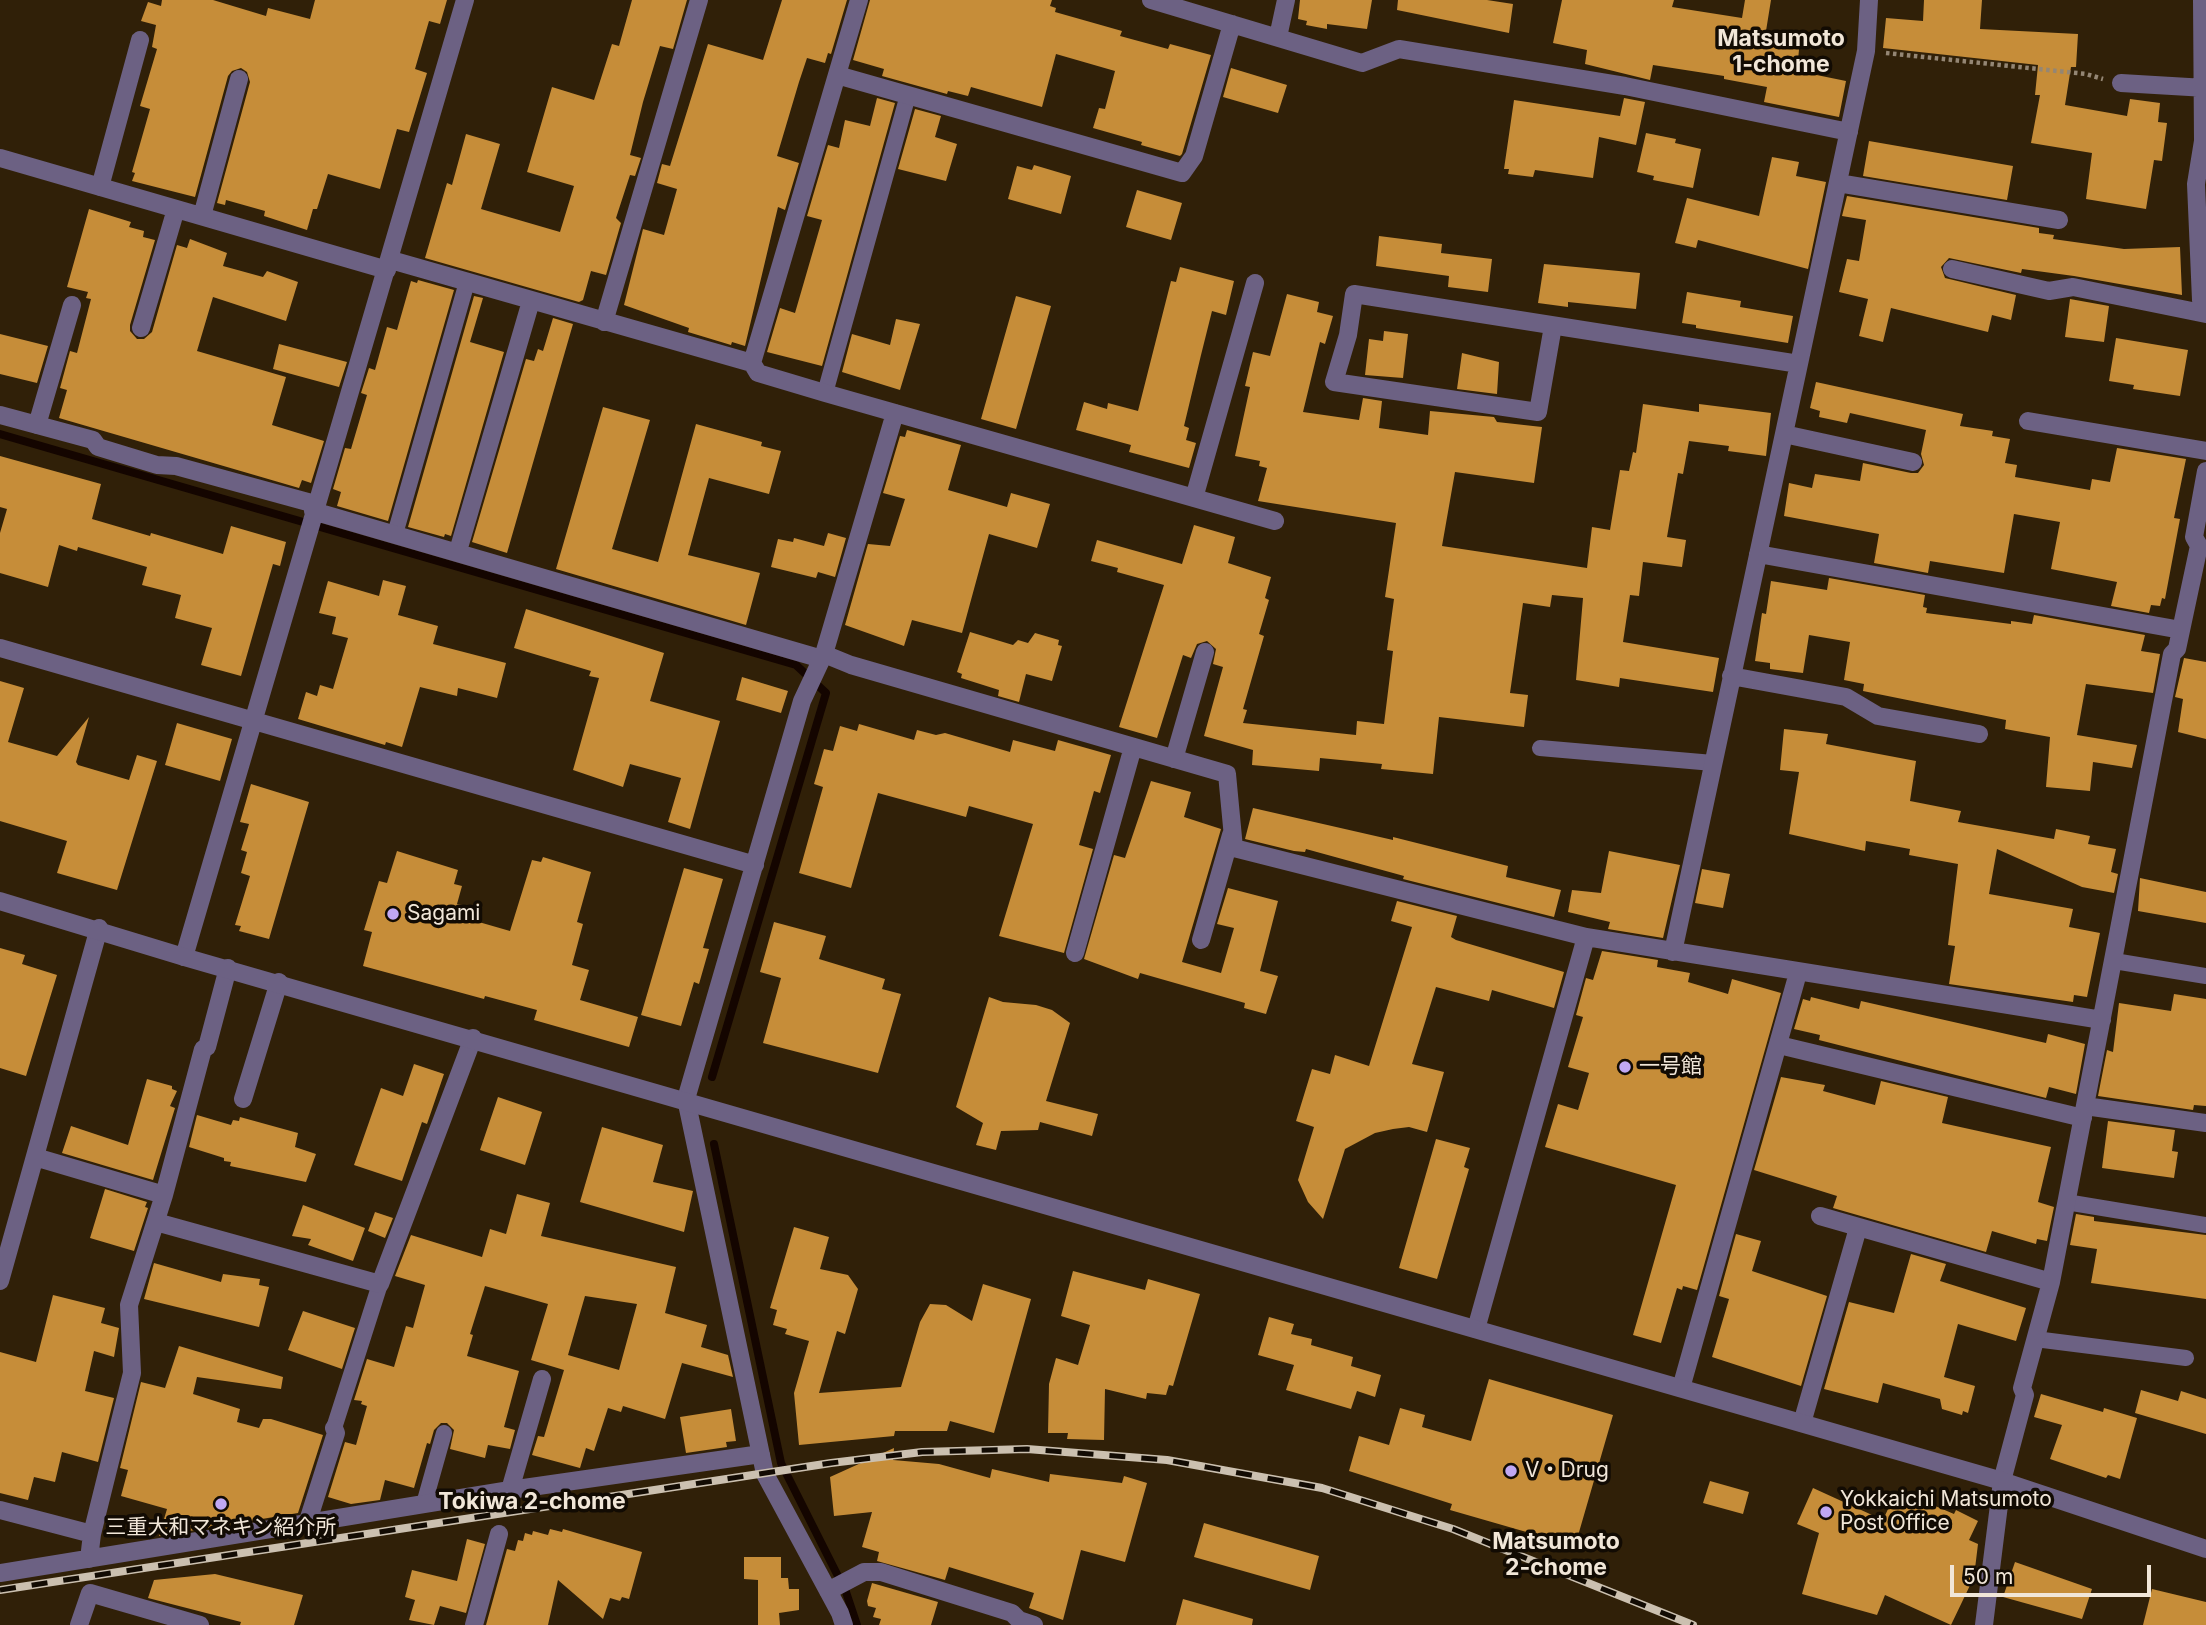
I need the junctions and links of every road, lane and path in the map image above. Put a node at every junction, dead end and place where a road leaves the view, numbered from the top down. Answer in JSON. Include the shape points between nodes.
{"nodes":[{"id":1,"x":465,"y":0,"type":"edge"},
{"id":2,"x":699,"y":0,"type":"edge"},
{"id":3,"x":859,"y":0,"type":"edge"},
{"id":4,"x":1151,"y":0,"type":"edge"},
{"id":5,"x":1286,"y":0,"type":"edge"},
{"id":6,"x":1869,"y":0,"type":"edge"},
{"id":7,"x":2202,"y":0,"type":"edge"},
{"id":8,"x":1231,"y":24,"type":"junction"},
{"id":9,"x":1278,"y":37,"type":"junction"},
{"id":10,"x":140,"y":40,"type":"dead end"},
{"id":11,"x":1866,"y":51,"type":"junction"},
{"id":12,"x":837,"y":75,"type":"junction"},
{"id":13,"x":239,"y":79,"type":"dead end"},
{"id":14,"x":2121,"y":83,"type":"joint"},
{"id":15,"x":2204,"y":88,"type":"edge"},
{"id":16,"x":908,"y":95,"type":"junction"},
{"id":17,"x":1849,"y":132,"type":"junction"},
{"id":18,"x":0,"y":158,"type":"edge"},
{"id":19,"x":1838,"y":183,"type":"junction"},
{"id":20,"x":100,"y":187,"type":"junction"},
{"id":21,"x":176,"y":209,"type":"junction"},
{"id":22,"x":202,"y":216,"type":"junction"},
{"id":23,"x":2059,"y":220,"type":"dead end"},
{"id":24,"x":389,"y":265,"type":"junction"},
{"id":25,"x":1952,"y":270,"type":"dead end"},
{"id":26,"x":467,"y":282,"type":"junction"},
{"id":27,"x":1255,"y":283,"type":"dead end"},
{"id":28,"x":531,"y":300,"type":"junction"},
{"id":29,"x":2206,"y":302,"type":"edge"},
{"id":30,"x":72,"y":304,"type":"dead end"},
{"id":31,"x":2206,"y":314,"type":"edge"},
{"id":32,"x":604,"y":322,"type":"junction"},
{"id":33,"x":1553,"y":326,"type":"junction"},
{"id":34,"x":141,"y":328,"type":"dead end"},
{"id":35,"x":752,"y":363,"type":"junction"},
{"id":36,"x":1799,"y":364,"type":"junction"},
{"id":37,"x":825,"y":393,"type":"junction"},
{"id":38,"x":895,"y":413,"type":"junction"},
{"id":39,"x":0,"y":415,"type":"edge"},
{"id":40,"x":2028,"y":421,"type":"dead end"},
{"id":41,"x":37,"y":425,"type":"junction"},
{"id":42,"x":1784,"y":434,"type":"junction"},
{"id":43,"x":2206,"y":451,"type":"edge"},
{"id":44,"x":1913,"y":461,"type":"dead end"},
{"id":45,"x":2206,"y":471,"type":"edge"},
{"id":46,"x":1194,"y":498,"type":"junction"},
{"id":47,"x":314,"y":509,"type":"junction"},
{"id":48,"x":1275,"y":522,"type":"dead end"},
{"id":49,"x":395,"y":534,"type":"junction"},
{"id":50,"x":458,"y":551,"type":"junction"},
{"id":51,"x":1758,"y":554,"type":"junction"},
{"id":52,"x":2181,"y":630,"type":"junction"},
{"id":53,"x":0,"y":648,"type":"edge"},
{"id":54,"x":1205,"y":652,"type":"dead end"},
{"id":55,"x":823,"y":659,"type":"junction"},
{"id":56,"x":1731,"y":676,"type":"junction"},
{"id":57,"x":254,"y":722,"type":"junction"},
{"id":58,"x":1979,"y":734,"type":"dead end"},
{"id":59,"x":1133,"y":747,"type":"junction"},
{"id":60,"x":1540,"y":748,"type":"dead end"},
{"id":61,"x":1174,"y":759,"type":"junction"},
{"id":62,"x":1713,"y":763,"type":"junction"},
{"id":63,"x":1233,"y":830,"type":"junction"},
{"id":64,"x":755,"y":865,"type":"junction"},
{"id":65,"x":0,"y":901,"type":"edge"},
{"id":66,"x":99,"y":928,"type":"junction"},
{"id":67,"x":1586,"y":937,"type":"junction"},
{"id":68,"x":1200,"y":940,"type":"dead end"},
{"id":69,"x":1673,"y":952,"type":"junction"},
{"id":70,"x":1075,"y":953,"type":"dead end"},
{"id":71,"x":184,"y":957,"type":"junction"},
{"id":72,"x":2114,"y":961,"type":"junction"},
{"id":73,"x":228,"y":968,"type":"junction"},
{"id":74,"x":1798,"y":973,"type":"junction"},
{"id":75,"x":2206,"y":976,"type":"edge"},
{"id":76,"x":279,"y":982,"type":"junction"},
{"id":77,"x":2102,"y":1020,"type":"junction"},
{"id":78,"x":473,"y":1038,"type":"junction"},
{"id":79,"x":1779,"y":1045,"type":"junction"},
{"id":80,"x":243,"y":1099,"type":"dead end"},
{"id":81,"x":686,"y":1099,"type":"junction"},
{"id":82,"x":2084,"y":1112,"type":"junction"},
{"id":83,"x":2206,"y":1123,"type":"edge"},
{"id":84,"x":35,"y":1157,"type":"junction"},
{"id":85,"x":164,"y":1195,"type":"junction"},
{"id":86,"x":2066,"y":1202,"type":"junction"},
{"id":87,"x":1820,"y":1216,"type":"dead end"},
{"id":88,"x":156,"y":1222,"type":"junction"},
{"id":89,"x":2206,"y":1225,"type":"edge"},
{"id":90,"x":1858,"y":1228,"type":"junction"},
{"id":91,"x":0,"y":1281,"type":"edge"},
{"id":92,"x":2051,"y":1282,"type":"junction"},
{"id":93,"x":380,"y":1284,"type":"junction"},
{"id":94,"x":1476,"y":1329,"type":"junction"},
{"id":95,"x":2035,"y":1339,"type":"junction"},
{"id":96,"x":2186,"y":1359,"type":"dead end"},
{"id":97,"x":542,"y":1379,"type":"dead end"},
{"id":98,"x":1681,"y":1388,"type":"junction"},
{"id":99,"x":1802,"y":1423,"type":"junction"},
{"id":100,"x":334,"y":1428,"type":"joint"},
{"id":101,"x":444,"y":1433,"type":"dead end"},
{"id":102,"x":761,"y":1454,"type":"junction"},
{"id":103,"x":2002,"y":1480,"type":"junction"},
{"id":104,"x":510,"y":1490,"type":"junction"},
{"id":105,"x":424,"y":1504,"type":"junction"},
{"id":106,"x":0,"y":1510,"type":"edge"},
{"id":107,"x":307,"y":1524,"type":"junction"},
{"id":108,"x":92,"y":1534,"type":"junction"},
{"id":109,"x":499,"y":1534,"type":"dead end"},
{"id":110,"x":2206,"y":1549,"type":"edge"},
{"id":111,"x":89,"y":1559,"type":"junction"},
{"id":112,"x":0,"y":1573,"type":"edge"},
{"id":113,"x":828,"y":1590,"type":"junction"},
{"id":114,"x":79,"y":1625,"type":"edge"},
{"id":115,"x":200,"y":1625,"type":"edge"},
{"id":116,"x":474,"y":1625,"type":"edge"},
{"id":117,"x":844,"y":1625,"type":"edge"},
{"id":118,"x":1034,"y":1625,"type":"edge"},
{"id":119,"x":1984,"y":1625,"type":"edge"}],
"edges":[{"from":1,"to":24,"type":"street"},
{"from":2,"to":32,"type":"street"},
{"from":3,"to":12,"type":"street"},
{"from":4,"to":8,"type":"street"},
{"from":5,"to":9,"type":"street"},
{"from":6,"to":11,"type":"street"},
{"from":7,"to":15,"type":"street"},
{"from":8,"to":9,"type":"street"},
{"from":8,"to":16,"type":"street","via":[[1194,156],[1182,173]]},
{"from":9,"to":17,"type":"street","via":[[1362,63],[1399,49],[1625,86]]},
{"from":10,"to":20,"type":"street"},
{"from":11,"to":14,"type":"path","via":[[2086,74]]},
{"from":11,"to":17,"type":"street"},
{"from":12,"to":16,"type":"street"},
{"from":12,"to":35,"type":"street"},
{"from":13,"to":22,"type":"street"},
{"from":14,"to":15,"type":"street"},
{"from":15,"to":29,"type":"street","via":[[2196,184],[2201,300]]},
{"from":16,"to":37,"type":"lane"},
{"from":17,"to":19,"type":"street"},
{"from":18,"to":20,"type":"street"},
{"from":19,"to":23,"type":"street"},
{"from":19,"to":36,"type":"street"},
{"from":20,"to":21,"type":"street"},
{"from":21,"to":22,"type":"street"},
{"from":21,"to":34,"type":"street"},
{"from":22,"to":24,"type":"street"},
{"from":24,"to":26,"type":"street"},
{"from":24,"to":47,"type":"street"},
{"from":25,"to":31,"type":"street","via":[[2049,291],[2073,287]]},
{"from":26,"to":28,"type":"street"},
{"from":26,"to":49,"type":"lane"},
{"from":27,"to":46,"type":"street"},
{"from":28,"to":32,"type":"street"},
{"from":28,"to":50,"type":"street"},
{"from":30,"to":41,"type":"street"},
{"from":32,"to":35,"type":"street"},
{"from":33,"to":33,"type":"street","via":[[1354,294],[1334,382],[1538,412]]},
{"from":33,"to":36,"type":"street"},
{"from":35,"to":37,"type":"street","via":[[758,373]]},
{"from":36,"to":42,"type":"street"},
{"from":37,"to":38,"type":"street"},
{"from":38,"to":46,"type":"street"},
{"from":38,"to":55,"type":"street"},
{"from":39,"to":41,"type":"street"},
{"from":40,"to":43,"type":"street"},
{"from":41,"to":47,"type":"street"},
{"from":42,"to":44,"type":"street"},
{"from":42,"to":51,"type":"street"},
{"from":45,"to":52,"type":"street","via":[[2194,537],[2199,545]]},
{"from":46,"to":48,"type":"street"},
{"from":47,"to":49,"type":"street"},
{"from":47,"to":57,"type":"street"},
{"from":49,"to":50,"type":"street"},
{"from":50,"to":55,"type":"street"},
{"from":51,"to":52,"type":"street"},
{"from":51,"to":56,"type":"street"},
{"from":52,"to":72,"type":"street","via":[[2172,654]]},
{"from":53,"to":57,"type":"street"},
{"from":54,"to":61,"type":"street"},
{"from":55,"to":59,"type":"street"},
{"from":55,"to":64,"type":"street","via":[[804,697]]},
{"from":56,"to":58,"type":"street","via":[[1846,697],[1878,716]]},
{"from":56,"to":62,"type":"street"},
{"from":57,"to":64,"type":"street"},
{"from":57,"to":71,"type":"street"},
{"from":59,"to":61,"type":"street"},
{"from":59,"to":70,"type":"street"},
{"from":60,"to":62,"type":"lane"},
{"from":61,"to":63,"type":"street","via":[[1227,774]]},
{"from":62,"to":69,"type":"street"},
{"from":63,"to":67,"type":"street","via":[[1234,848]]},
{"from":63,"to":68,"type":"street"},
{"from":64,"to":81,"type":"street"},
{"from":65,"to":66,"type":"street"},
{"from":66,"to":71,"type":"street"},
{"from":66,"to":84,"type":"street"},
{"from":67,"to":69,"type":"street"},
{"from":67,"to":94,"type":"street"},
{"from":69,"to":74,"type":"street"},
{"from":71,"to":73,"type":"street"},
{"from":72,"to":75,"type":"lane"},
{"from":72,"to":77,"type":"street"},
{"from":73,"to":76,"type":"street"},
{"from":73,"to":85,"type":"street"},
{"from":74,"to":77,"type":"street"},
{"from":74,"to":79,"type":"street"},
{"from":76,"to":78,"type":"street"},
{"from":76,"to":80,"type":"street"},
{"from":77,"to":82,"type":"street"},
{"from":78,"to":81,"type":"street"},
{"from":78,"to":93,"type":"street"},
{"from":79,"to":82,"type":"street"},
{"from":79,"to":98,"type":"street"},
{"from":81,"to":94,"type":"street"},
{"from":81,"to":102,"type":"street"},
{"from":82,"to":83,"type":"street"},
{"from":82,"to":86,"type":"street"},
{"from":84,"to":85,"type":"street"},
{"from":84,"to":91,"type":"street"},
{"from":85,"to":88,"type":"street"},
{"from":86,"to":89,"type":"lane"},
{"from":86,"to":92,"type":"street"},
{"from":87,"to":90,"type":"street"},
{"from":88,"to":93,"type":"street"},
{"from":88,"to":108,"type":"street","via":[[130,1306],[132,1373]]},
{"from":90,"to":92,"type":"street"},
{"from":90,"to":99,"type":"street"},
{"from":92,"to":95,"type":"street"},
{"from":93,"to":100,"type":"lane"},
{"from":94,"to":98,"type":"street"},
{"from":95,"to":96,"type":"lane"},
{"from":95,"to":103,"type":"street"},
{"from":97,"to":104,"type":"street"},
{"from":98,"to":99,"type":"street"},
{"from":99,"to":103,"type":"street"},
{"from":100,"to":107,"type":"street"},
{"from":101,"to":105,"type":"lane"},
{"from":102,"to":104,"type":"street"},
{"from":102,"to":113,"type":"street","via":[[765,1474]]},
{"from":103,"to":110,"type":"street"},
{"from":103,"to":119,"type":"street"},
{"from":104,"to":105,"type":"street"},
{"from":105,"to":107,"type":"street"},
{"from":106,"to":108,"type":"street"},
{"from":107,"to":111,"type":"street"},
{"from":108,"to":111,"type":"street"},
{"from":109,"to":116,"type":"street"},
{"from":111,"to":112,"type":"street"},
{"from":113,"to":117,"type":"street"},
{"from":113,"to":118,"type":"street","via":[[864,1572],[881,1573],[1012,1613]]},
{"from":114,"to":115,"type":"street","via":[[90,1593]]}]}
